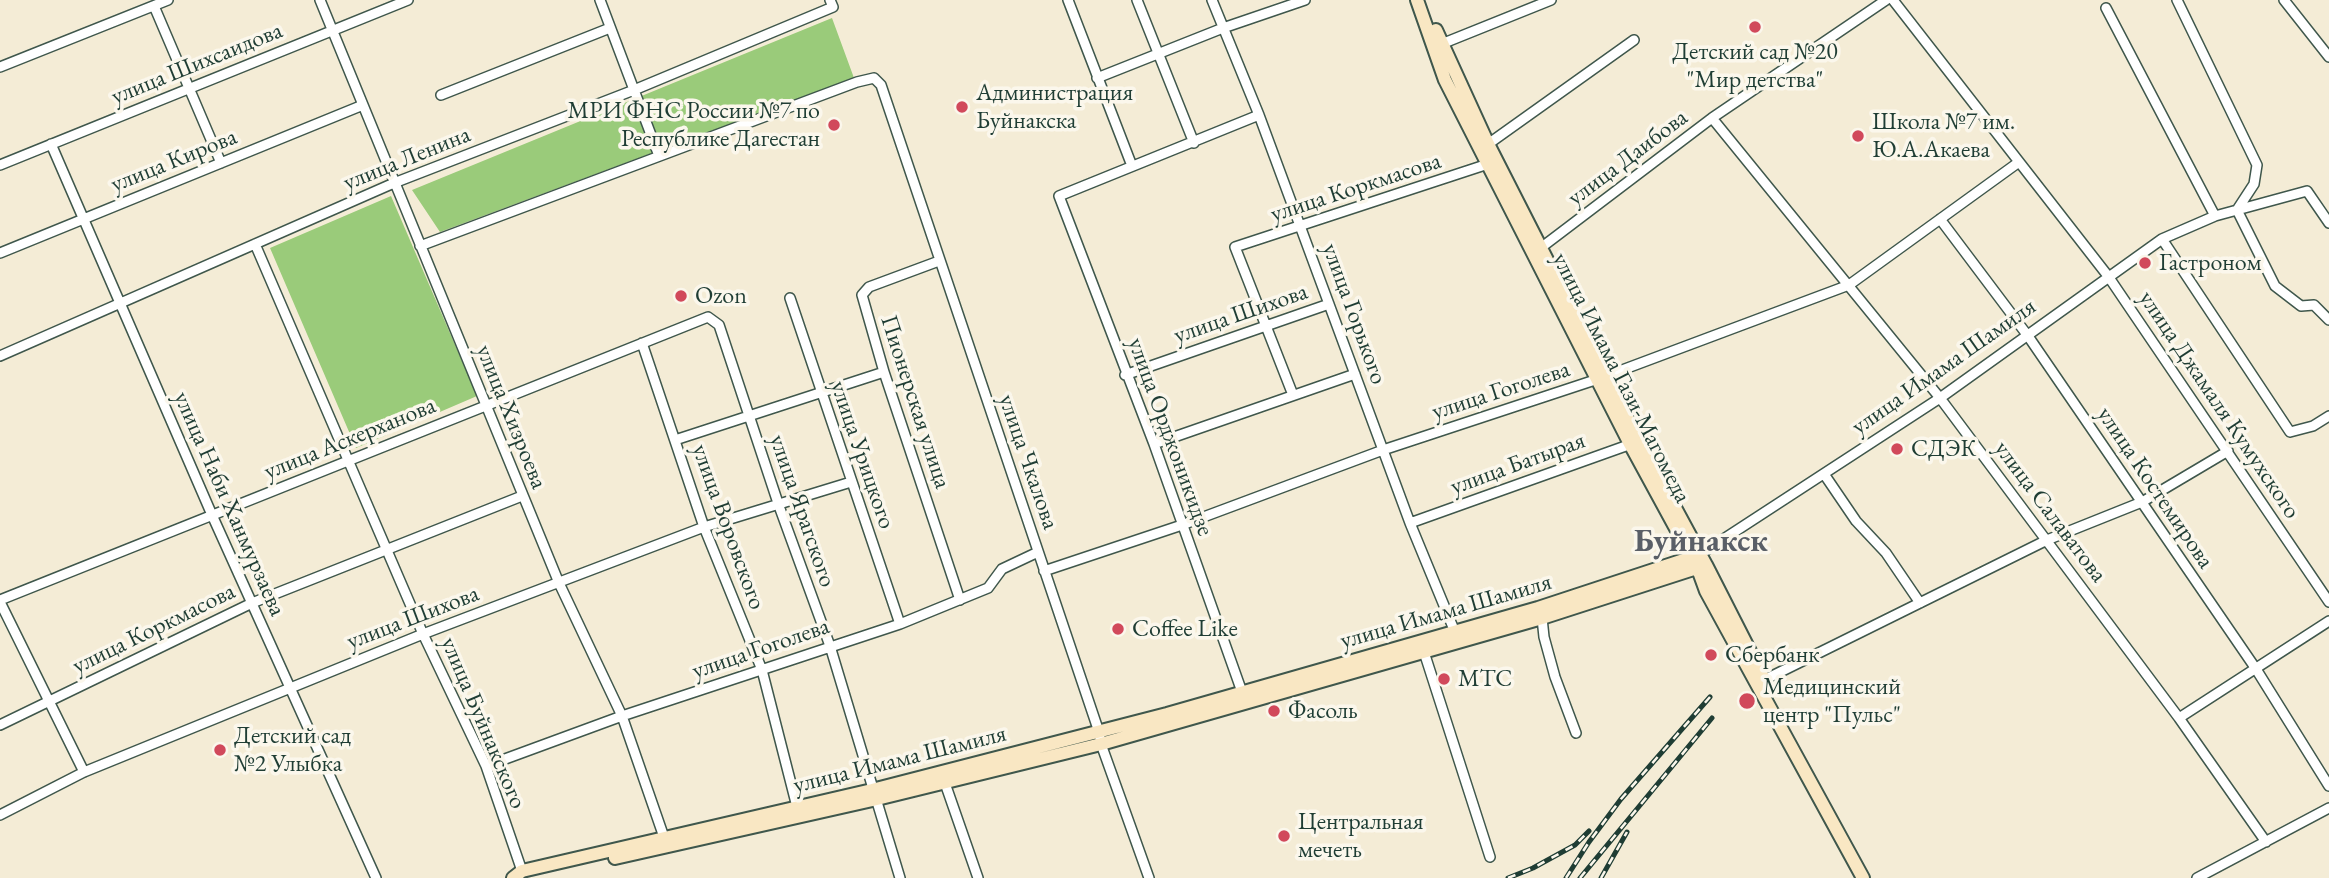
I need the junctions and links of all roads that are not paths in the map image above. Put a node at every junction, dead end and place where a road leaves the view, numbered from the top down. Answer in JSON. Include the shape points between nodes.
{"nodes":[{"id":1,"x":168,"y":0,"type":"edge"},
{"id":2,"x":320,"y":0,"type":"edge"},
{"id":3,"x":408,"y":0,"type":"edge"},
{"id":4,"x":600,"y":0,"type":"edge"},
{"id":5,"x":1137,"y":0,"type":"edge"},
{"id":6,"x":1212,"y":0,"type":"edge"},
{"id":7,"x":1305,"y":0,"type":"edge"},
{"id":8,"x":1417,"y":0,"type":"edge"},
{"id":9,"x":1426,"y":0,"type":"edge"},
{"id":10,"x":1551,"y":0,"type":"edge"},
{"id":11,"x":1886,"y":0,"type":"edge"},
{"id":12,"x":1893,"y":0,"type":"edge"},
{"id":13,"x":2177,"y":0,"type":"edge"},
{"id":14,"x":2284,"y":0,"type":"edge"},
{"id":15,"x":1070,"y":1,"type":"edge"},
{"id":16,"x":1286,"y":3,"type":"edge"},
{"id":17,"x":832,"y":4,"type":"edge"},
{"id":18,"x":154,"y":5,"type":"junction"},
{"id":19,"x":2106,"y":8,"type":"dead end"},
{"id":20,"x":610,"y":28,"type":"junction"},
{"id":21,"x":1223,"y":28,"type":"junction"},
{"id":22,"x":331,"y":29,"type":"junction"},
{"id":23,"x":1634,"y":40,"type":"dead end"},
{"id":24,"x":1438,"y":46,"type":"junction"},
{"id":25,"x":1157,"y":54,"type":"junction"},
{"id":26,"x":2329,"y":57,"type":"edge"},
{"id":27,"x":0,"y":67,"type":"edge"},
{"id":28,"x":1097,"y":78,"type":"junction"},
{"id":29,"x":189,"y":88,"type":"junction"},
{"id":30,"x":634,"y":90,"type":"junction"},
{"id":31,"x":441,"y":95,"type":"dead end"},
{"id":32,"x":362,"y":105,"type":"junction"},
{"id":33,"x":1259,"y":115,"type":"junction"},
{"id":34,"x":1712,"y":118,"type":"junction"},
{"id":35,"x":1194,"y":143,"type":"junction"},
{"id":36,"x":51,"y":144,"type":"junction"},
{"id":37,"x":1484,"y":147,"type":"junction"},
{"id":38,"x":659,"y":156,"type":"junction"},
{"id":39,"x":2019,"y":162,"type":"junction"},
{"id":40,"x":221,"y":163,"type":"junction"},
{"id":41,"x":1488,"y":164,"type":"junction"},
{"id":42,"x":0,"y":165,"type":"edge"},
{"id":43,"x":1132,"y":166,"type":"junction"},
{"id":44,"x":394,"y":183,"type":"junction"},
{"id":45,"x":2237,"y":210,"type":"junction"},
{"id":46,"x":2215,"y":216,"type":"junction"},
{"id":47,"x":1940,"y":219,"type":"junction"},
{"id":48,"x":83,"y":220,"type":"junction"},
{"id":49,"x":2329,"y":223,"type":"edge"},
{"id":50,"x":1300,"y":224,"type":"junction"},
{"id":51,"x":2162,"y":239,"type":"junction"},
{"id":52,"x":255,"y":244,"type":"junction"},
{"id":53,"x":420,"y":246,"type":"junction"},
{"id":54,"x":1537,"y":251,"type":"junction"},
{"id":55,"x":0,"y":253,"type":"edge"},
{"id":56,"x":939,"y":261,"type":"junction"},
{"id":57,"x":2108,"y":276,"type":"junction"},
{"id":58,"x":1849,"y":285,"type":"junction"},
{"id":59,"x":790,"y":298,"type":"dead end"},
{"id":60,"x":1329,"y":303,"type":"junction"},
{"id":61,"x":118,"y":304,"type":"junction"},
{"id":62,"x":714,"y":320,"type":"joint"},
{"id":63,"x":2329,"y":320,"type":"edge"},
{"id":64,"x":1265,"y":325,"type":"junction"},
{"id":65,"x":2028,"y":336,"type":"junction"},
{"id":66,"x":642,"y":343,"type":"junction"},
{"id":67,"x":0,"y":356,"type":"edge"},
{"id":68,"x":884,"y":372,"type":"junction"},
{"id":69,"x":1125,"y":374,"type":"junction"},
{"id":70,"x":1355,"y":374,"type":"junction"},
{"id":71,"x":1602,"y":378,"type":"junction"},
{"id":72,"x":821,"y":393,"type":"junction"},
{"id":73,"x":1293,"y":395,"type":"junction"},
{"id":74,"x":1940,"y":398,"type":"junction"},
{"id":75,"x":486,"y":406,"type":"junction"},
{"id":76,"x":749,"y":416,"type":"junction"},
{"id":77,"x":2329,"y":416,"type":"edge"},
{"id":78,"x":675,"y":440,"type":"junction"},
{"id":79,"x":1634,"y":442,"type":"junction"},
{"id":80,"x":1154,"y":444,"type":"junction"},
{"id":81,"x":1383,"y":450,"type":"junction"},
{"id":82,"x":2228,"y":451,"type":"junction"},
{"id":83,"x":349,"y":461,"type":"junction"},
{"id":84,"x":1825,"y":474,"type":"junction"},
{"id":85,"x":851,"y":482,"type":"junction"},
{"id":86,"x":522,"y":496,"type":"junction"},
{"id":87,"x":2142,"y":502,"type":"junction"},
{"id":88,"x":779,"y":506,"type":"junction"},
{"id":89,"x":212,"y":515,"type":"junction"},
{"id":90,"x":1410,"y":523,"type":"junction"},
{"id":91,"x":1182,"y":525,"type":"junction"},
{"id":92,"x":704,"y":527,"type":"junction"},
{"id":93,"x":2047,"y":540,"type":"junction"},
{"id":94,"x":388,"y":551,"type":"junction"},
{"id":95,"x":1038,"y":552,"type":"junction"},
{"id":96,"x":1698,"y":562,"type":"junction"},
{"id":97,"x":1044,"y":571,"type":"junction"},
{"id":98,"x":559,"y":583,"type":"junction"},
{"id":99,"x":960,"y":600,"type":"junction"},
{"id":100,"x":0,"y":601,"type":"edge"},
{"id":101,"x":2329,"y":602,"type":"edge"},
{"id":102,"x":252,"y":603,"type":"junction"},
{"id":103,"x":1920,"y":603,"type":"junction"},
{"id":104,"x":1542,"y":618,"type":"junction"},
{"id":105,"x":2329,"y":621,"type":"edge"},
{"id":106,"x":900,"y":624,"type":"junction"},
{"id":107,"x":424,"y":634,"type":"junction"},
{"id":108,"x":1457,"y":637,"type":"junction"},
{"id":109,"x":830,"y":646,"type":"junction"},
{"id":110,"x":1424,"y":652,"type":"junction"},
{"id":111,"x":2256,"y":669,"type":"junction"},
{"id":112,"x":762,"y":670,"type":"junction"},
{"id":113,"x":1761,"y":682,"type":"junction"},
{"id":114,"x":291,"y":688,"type":"junction"},
{"id":115,"x":1242,"y":692,"type":"junction"},
{"id":116,"x":49,"y":701,"type":"junction"},
{"id":117,"x":622,"y":716,"type":"junction"},
{"id":118,"x":2179,"y":718,"type":"junction"},
{"id":119,"x":0,"y":725,"type":"edge"},
{"id":120,"x":1576,"y":733,"type":"dead end"},
{"id":121,"x":1100,"y":738,"type":"junction"},
{"id":122,"x":486,"y":766,"type":"junction"},
{"id":123,"x":84,"y":772,"type":"junction"},
{"id":124,"x":943,"y":783,"type":"junction"},
{"id":125,"x":2329,"y":786,"type":"edge"},
{"id":126,"x":874,"y":795,"type":"junction"},
{"id":127,"x":797,"y":807,"type":"junction"},
{"id":128,"x":2329,"y":808,"type":"edge"},
{"id":129,"x":0,"y":816,"type":"edge"},
{"id":130,"x":2266,"y":842,"type":"junction"},
{"id":131,"x":666,"y":843,"type":"junction"},
{"id":132,"x":1490,"y":857,"type":"dead end"},
{"id":133,"x":520,"y":876,"type":"edge"},
{"id":134,"x":376,"y":878,"type":"edge"},
{"id":135,"x":900,"y":878,"type":"edge"},
{"id":136,"x":978,"y":878,"type":"edge"},
{"id":137,"x":1149,"y":878,"type":"edge"},
{"id":138,"x":1863,"y":878,"type":"edge"},
{"id":139,"x":1872,"y":878,"type":"edge"},
{"id":140,"x":2197,"y":878,"type":"edge"}],
"edges":[{"from":1,"to":18,"type":"street"},
{"from":2,"to":22,"type":"street","name":"улица Хизроева"},
{"from":3,"to":22,"type":"street","name":"улица Шихсаидова"},
{"from":4,"to":20,"type":"street"},
{"from":5,"to":25,"type":"street"},
{"from":6,"to":21,"type":"street","name":"улица Горького"},
{"from":7,"to":16,"type":"street"},
{"from":8,"to":24,"type":"main road"},
{"from":9,"to":24,"type":"main road"},
{"from":10,"to":24,"type":"street"},
{"from":11,"to":34,"type":"street","name":"улица Даибова"},
{"from":12,"to":39,"type":"street","name":"улица Джамаля Кумухского"},
{"from":13,"to":45,"type":"street","via":[[2257,164],[2254,184]]},
{"from":14,"to":26,"type":"street"},
{"from":15,"to":28,"type":"street"},
{"from":16,"to":21,"type":"street"},
{"from":17,"to":30,"type":"street","name":"улица Ленина"},
{"from":18,"to":27,"type":"street"},
{"from":18,"to":29,"type":"street"},
{"from":19,"to":46,"type":"street"},
{"from":20,"to":30,"type":"street"},
{"from":20,"to":31,"type":"street"},
{"from":21,"to":25,"type":"street"},
{"from":21,"to":33,"type":"street","name":"улица Горького"},
{"from":22,"to":29,"type":"street","name":"улица Шихсаидова"},
{"from":22,"to":32,"type":"street","name":"улица Хизроева"},
{"from":23,"to":37,"type":"street"},
{"from":24,"to":37,"type":"main road"},
{"from":25,"to":28,"type":"street"},
{"from":25,"to":35,"type":"street"},
{"from":28,"to":43,"type":"street"},
{"from":29,"to":36,"type":"street","name":"улица Шихсаидова"},
{"from":29,"to":40,"type":"street"},
{"from":30,"to":38,"type":"street"},
{"from":30,"to":44,"type":"street","name":"улица Ленина"},
{"from":32,"to":40,"type":"street","name":"улица Кирова"},
{"from":32,"to":44,"type":"street","name":"улица Хизроева"},
{"from":33,"to":35,"type":"street"},
{"from":33,"to":50,"type":"street","name":"улица Горького"},
{"from":34,"to":54,"type":"street","name":"улица Даибова"},
{"from":34,"to":58,"type":"street","name":"улица Салаватова"},
{"from":35,"to":43,"type":"street"},
{"from":36,"to":42,"type":"street","name":"улица Шихсаидова"},
{"from":36,"to":48,"type":"street","name":"улица Наби Ханмурзаева"},
{"from":37,"to":41,"type":"main road","name":"улица Имама Гази-Магомеда"},
{"from":37,"to":54,"type":"main road"},
{"from":38,"to":53,"type":"street"},
{"from":38,"to":56,"type":"street","name":"улица Чкалова","via":[[874,78],[881,85]]},
{"from":39,"to":47,"type":"street","name":"улица Гоголева"},
{"from":39,"to":57,"type":"street","name":"улица Джамаля Кумухского"},
{"from":40,"to":48,"type":"street","name":"улица Кирова"},
{"from":41,"to":50,"type":"street","name":"улица Коркмасова"},
{"from":41,"to":54,"type":"main road","name":"улица Имама Гази-Магомеда"},
{"from":43,"to":69,"type":"street","name":"улица Орджоникидзе","via":[[1059,196]]},
{"from":44,"to":52,"type":"street","name":"улица Ленина"},
{"from":44,"to":53,"type":"street","name":"улица Хизроева"},
{"from":45,"to":46,"type":"street","name":"улица Имама Шамиля"},
{"from":45,"to":49,"type":"street","name":"улица Имама Шамиля","via":[[2307,191]]},
{"from":45,"to":63,"type":"street","via":[[2275,286],[2301,306],[2314,305]]},
{"from":46,"to":51,"type":"street","name":"улица Имама Шамиля"},
{"from":47,"to":58,"type":"street","name":"улица Гоголева"},
{"from":47,"to":65,"type":"street","name":"улица Костемирова"},
{"from":48,"to":55,"type":"street","name":"улица Кирова"},
{"from":48,"to":61,"type":"street","name":"улица Наби Ханмурзаева"},
{"from":50,"to":60,"type":"street","name":"улица Горького"},
{"from":50,"to":64,"type":"street","name":"улица Коркмасова","via":[[1235,247]]},
{"from":51,"to":57,"type":"street","name":"улица Имама Шамиля"},
{"from":51,"to":77,"type":"street","via":[[2290,432]]},
{"from":52,"to":61,"type":"street","name":"улица Ленина"},
{"from":52,"to":83,"type":"street","name":"улица Буйнакского"},
{"from":53,"to":75,"type":"street","name":"улица Хизроева"},
{"from":54,"to":71,"type":"main road","name":"улица Имама Гази-Магомеда"},
{"from":56,"to":68,"type":"street","name":"Пионерская улица","via":[[869,287],[862,295]]},
{"from":56,"to":95,"type":"street","name":"улица Чкалова"},
{"from":57,"to":65,"type":"street","name":"улица Имама Шамиля"},
{"from":57,"to":82,"type":"street","name":"улица Джамаля Кумухского"},
{"from":58,"to":71,"type":"street","name":"улица Гоголева"},
{"from":58,"to":74,"type":"street","name":"улица Салаватова"},
{"from":59,"to":72,"type":"street","name":"улица Урицкого"},
{"from":60,"to":64,"type":"street","name":"улица Шихова"},
{"from":60,"to":70,"type":"street","name":"улица Горького"},
{"from":61,"to":67,"type":"street","name":"улица Ленина"},
{"from":61,"to":89,"type":"street","name":"улица Наби Ханмурзаева"},
{"from":62,"to":66,"type":"street","name":"улица Аскерханова","via":[[708,317]]},
{"from":62,"to":76,"type":"street","name":"улица Ярагского"},
{"from":64,"to":69,"type":"street","name":"улица Шихова"},
{"from":64,"to":73,"type":"street"},
{"from":65,"to":74,"type":"street","name":"улица Имама Шамиля"},
{"from":65,"to":87,"type":"street","name":"улица Костемирова"},
{"from":66,"to":75,"type":"street","name":"улица Аскерханова"},
{"from":66,"to":78,"type":"street","name":"улица Воровского"},
{"from":68,"to":72,"type":"street"},
{"from":68,"to":99,"type":"street","name":"Пионерская улица"},
{"from":69,"to":80,"type":"street","name":"улица Орджоникидзе"},
{"from":70,"to":73,"type":"street"},
{"from":70,"to":81,"type":"street","name":"улица Горького"},
{"from":71,"to":79,"type":"main road","name":"улица Имама Гази-Магомеда"},
{"from":71,"to":81,"type":"street","name":"улица Гоголева"},
{"from":72,"to":76,"type":"street"},
{"from":72,"to":85,"type":"street","name":"улица Урицкого"},
{"from":73,"to":80,"type":"street"},
{"from":74,"to":84,"type":"street","name":"улица Имама Шамиля"},
{"from":74,"to":93,"type":"street","name":"улица Салаватова"},
{"from":75,"to":83,"type":"street","name":"улица Аскерханова"},
{"from":75,"to":86,"type":"street","name":"улица Хизроева"},
{"from":76,"to":78,"type":"street"},
{"from":76,"to":88,"type":"street","name":"улица Ярагского"},
{"from":78,"to":92,"type":"street","name":"улица Воровского"},
{"from":79,"to":90,"type":"street","name":"улица Батырая"},
{"from":79,"to":96,"type":"main road","name":"улица Имама Гази-Магомеда"},
{"from":80,"to":91,"type":"street","name":"улица Орджоникидзе"},
{"from":81,"to":90,"type":"street","name":"улица Горького"},
{"from":81,"to":91,"type":"street","name":"улица Гоголева"},
{"from":82,"to":87,"type":"street"},
{"from":82,"to":101,"type":"street","name":"улица Джамаля Кумухского"},
{"from":83,"to":89,"type":"street","name":"улица Аскерханова"},
{"from":83,"to":94,"type":"street","name":"улица Буйнакского"},
{"from":84,"to":96,"type":"street","name":"улица Имама Шамиля"},
{"from":84,"to":103,"type":"street"},
{"from":85,"to":88,"type":"street","name":"улица Шихова"},
{"from":85,"to":106,"type":"street","name":"улица Урицкого"},
{"from":86,"to":94,"type":"street","name":"улица Коркмасова"},
{"from":86,"to":98,"type":"street","name":"улица Хизроева"},
{"from":87,"to":93,"type":"street"},
{"from":87,"to":111,"type":"street","name":"улица Костемирова"},
{"from":88,"to":92,"type":"street","name":"улица Шихова"},
{"from":88,"to":109,"type":"street","name":"улица Ярагского"},
{"from":89,"to":100,"type":"street","name":"улица Аскерханова"},
{"from":89,"to":102,"type":"street","name":"улица Наби Ханмурзаева"},
{"from":90,"to":108,"type":"street","name":"улица Горького"},
{"from":91,"to":97,"type":"street","name":"улица Гоголева"},
{"from":91,"to":115,"type":"street","name":"улица Орджоникидзе"},
{"from":92,"to":98,"type":"street","name":"улица Шихова"},
{"from":92,"to":112,"type":"street","name":"улица Воровского"},
{"from":93,"to":103,"type":"street"},
{"from":93,"to":118,"type":"street","name":"улица Салаватова"},
{"from":94,"to":102,"type":"street","name":"улица Коркмасова"},
{"from":94,"to":107,"type":"street","name":"улица Буйнакского"},
{"from":95,"to":97,"type":"street","name":"улица Чкалова"},
{"from":95,"to":99,"type":"street","name":"улица Гоголева","via":[[1002,569],[988,588]]},
{"from":96,"to":104,"type":"main road","name":"улица Имама Шамиля"},
{"from":96,"to":108,"type":"main road","name":"улица Имама Шамиля","via":[[1538,608]]},
{"from":96,"to":113,"type":"main road","name":"улица Имама Гази-Магомеда","via":[[1706,591]]},
{"from":97,"to":121,"type":"street","name":"улица Чкалова"},
{"from":98,"to":107,"type":"street","name":"улица Шихова"},
{"from":98,"to":117,"type":"street","name":"улица Хизроева"},
{"from":99,"to":106,"type":"street","name":"улица Гоголева"},
{"from":100,"to":116,"type":"street"},
{"from":102,"to":114,"type":"street","name":"улица Наби Ханмурзаева"},
{"from":102,"to":116,"type":"street","name":"улица Коркмасова"},
{"from":103,"to":113,"type":"street"},
{"from":104,"to":108,"type":"main road","name":"улица Имама Шамиля"},
{"from":104,"to":120,"type":"street","via":[[1555,677]]},
{"from":105,"to":111,"type":"street"},
{"from":106,"to":109,"type":"street","name":"улица Гоголева"},
{"from":107,"to":114,"type":"street","name":"улица Шихова"},
{"from":107,"to":122,"type":"street","name":"улица Буйнакского"},
{"from":108,"to":110,"type":"main road","name":"улица Имама Шамиля"},
{"from":108,"to":115,"type":"main road","name":"улица Имама Шамиля"},
{"from":109,"to":112,"type":"street","name":"улица Гоголева"},
{"from":109,"to":126,"type":"street","name":"улица Ярагского"},
{"from":110,"to":121,"type":"main road","name":"улица Имама Шамиля"},
{"from":110,"to":132,"type":"street"},
{"from":111,"to":118,"type":"street"},
{"from":111,"to":125,"type":"street","name":"улица Костемирова"},
{"from":112,"to":117,"type":"street","name":"улица Гоголева"},
{"from":112,"to":127,"type":"street","name":"улица Воровского"},
{"from":113,"to":138,"type":"main road","name":"улица Имама Гази-Магомеда"},
{"from":113,"to":139,"type":"main road"},
{"from":114,"to":123,"type":"street","name":"улица Шихова"},
{"from":114,"to":134,"type":"street","name":"улица Наби Ханмурзаева"},
{"from":115,"to":121,"type":"main road","name":"улица Имама Шамиля"},
{"from":116,"to":119,"type":"street","name":"улица Коркмасова"},
{"from":116,"to":123,"type":"street"},
{"from":117,"to":122,"type":"street","name":"улица Гоголева"},
{"from":117,"to":131,"type":"street","name":"улица Хизроева"},
{"from":118,"to":130,"type":"street","name":"улица Салаватова"},
{"from":121,"to":124,"type":"main road","name":"улица Имама Шамиля"},
{"from":121,"to":126,"type":"main road","name":"улица Имама Шамиля"},
{"from":121,"to":137,"type":"street","name":"улица Чкалова"},
{"from":122,"to":133,"type":"street","name":"улица Буйнакского"},
{"from":123,"to":129,"type":"street","name":"улица Шихова"},
{"from":124,"to":126,"type":"main road","name":"улица Имама Шамиля"},
{"from":124,"to":136,"type":"street"},
{"from":126,"to":127,"type":"main road","name":"улица Имама Шамиля"},
{"from":126,"to":131,"type":"main road","name":"улица Имама Шамиля"},
{"from":126,"to":135,"type":"street","name":"улица Ярагского"},
{"from":127,"to":131,"type":"main road","name":"улица Имама Шамиля"},
{"from":128,"to":130,"type":"street"},
{"from":130,"to":140,"type":"street"},
{"from":131,"to":133,"type":"main road","name":"улица Имама Шамиля"}]}
